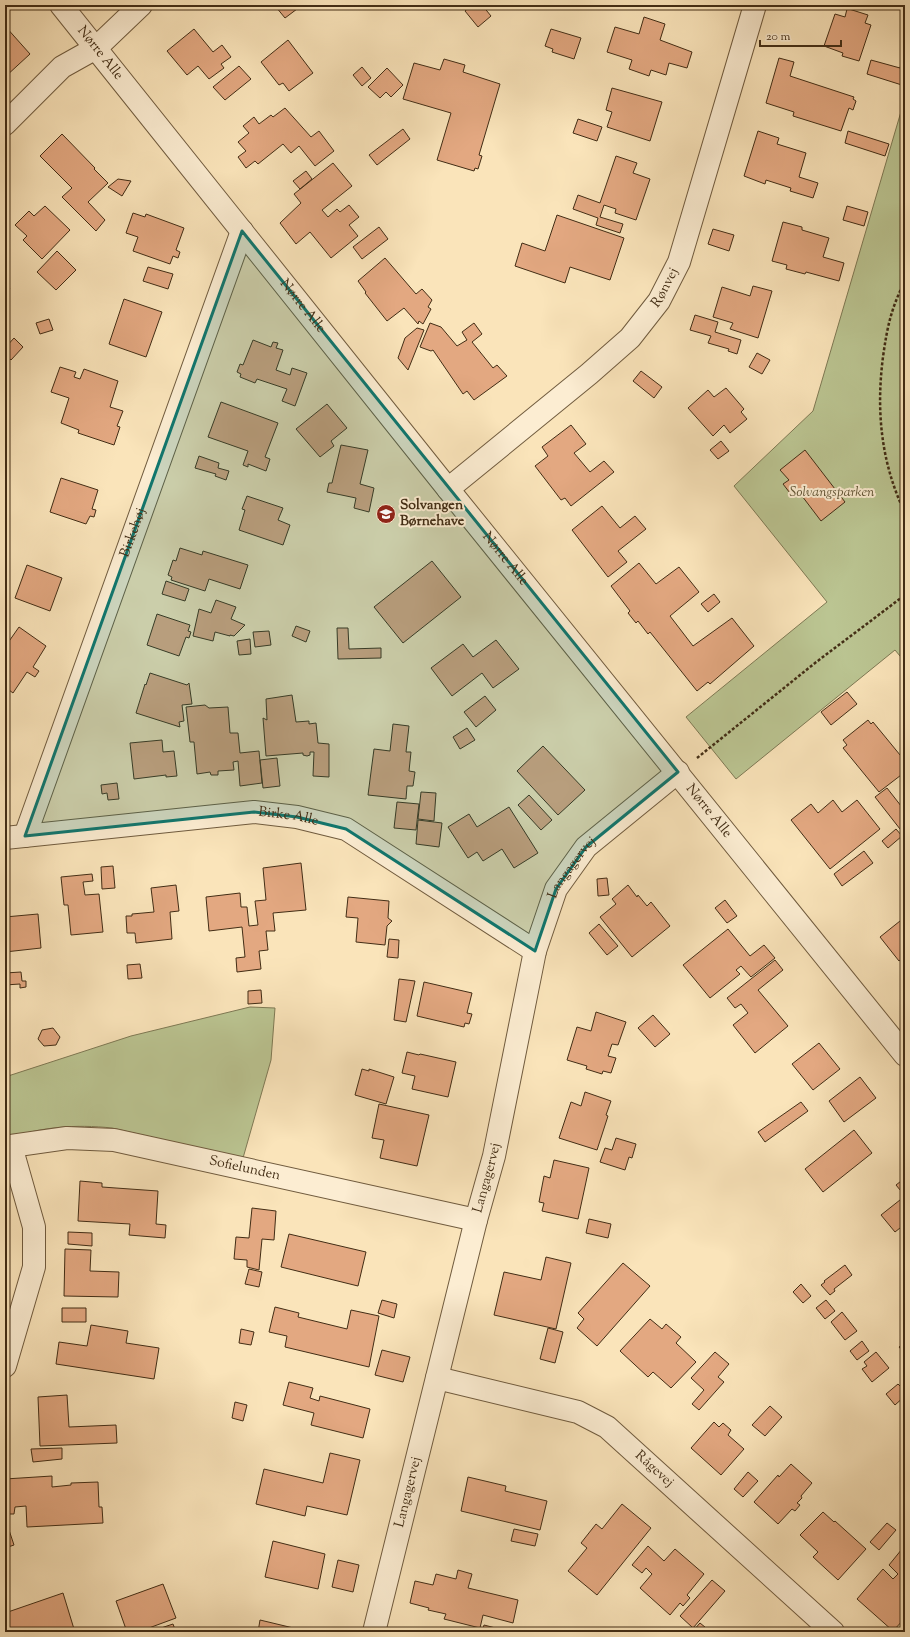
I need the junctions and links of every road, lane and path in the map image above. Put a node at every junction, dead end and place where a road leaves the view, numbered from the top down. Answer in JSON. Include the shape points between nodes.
{"nodes":[{"id":1,"x":61,"y":5,"type":"edge"},
{"id":2,"x":141,"y":5,"type":"edge"},
{"id":3,"x":755,"y":5,"type":"edge"},
{"id":4,"x":96,"y":48,"type":"junction"},
{"id":5,"x":5,"y":124,"type":"edge"},
{"id":6,"x":242,"y":230,"type":"junction"},
{"id":7,"x":905,"y":281,"type":"edge"},
{"id":8,"x":448,"y":489,"type":"junction"},
{"id":9,"x":905,"y":513,"type":"edge"},
{"id":10,"x":905,"y":595,"type":"edge"},
{"id":11,"x":678,"y":772,"type":"junction"},
{"id":12,"x":15,"y":837,"type":"edge"},
{"id":13,"x":535,"y":951,"type":"junction"},
{"id":14,"x":905,"y":1055,"type":"edge"},
{"id":15,"x":8,"y":1147,"type":"edge"},
{"id":16,"x":476,"y":1220,"type":"junction"},
{"id":17,"x":5,"y":1366,"type":"edge"},
{"id":18,"x":437,"y":1378,"type":"junction"},
{"id":19,"x":374,"y":1632,"type":"edge"},
{"id":20,"x":833,"y":1632,"type":"edge"}],
"edges":[{"from":1,"to":4,"type":"street","name":"Nørre Alle"},
{"from":2,"to":4,"type":"street"},
{"from":3,"to":8,"type":"street","name":"Rønvej","via":[[679,262],[660,301],[630,338]]},
{"from":4,"to":5,"type":"street","via":[[62,68]]},
{"from":4,"to":6,"type":"street","name":"Nørre Alle"},
{"from":6,"to":8,"type":"street","name":"Nørre Alle"},
{"from":6,"to":12,"type":"street","name":"Birkehøj"},
{"from":7,"to":9,"type":"path","via":[[890,313],[879,396],[881,433],[886,459]]},
{"from":8,"to":11,"type":"street","name":"Nørre Alle"},
{"from":10,"to":11,"type":"path"},
{"from":11,"to":13,"type":"street","name":"Langagervej","via":[[586,847],[556,889]]},
{"from":11,"to":14,"type":"street","name":"Nørre Alle"},
{"from":12,"to":13,"type":"street","name":"Birke Alle","via":[[254,812],[297,817],[346,829]]},
{"from":13,"to":16,"type":"street","name":"Langagervej","via":[[494,1156]]},
{"from":15,"to":16,"type":"street","name":"Sofielunden","via":[[66,1138],[114,1140]]},
{"from":15,"to":17,"type":"street","name":"Sofielunden","via":[[34,1227],[34,1267]]},
{"from":16,"to":18,"type":"street","name":"Langagervej"},
{"from":18,"to":19,"type":"street","name":"Langagervej"},
{"from":18,"to":20,"type":"street","name":"Rågevej","via":[[578,1412],[607,1427]]}]}
